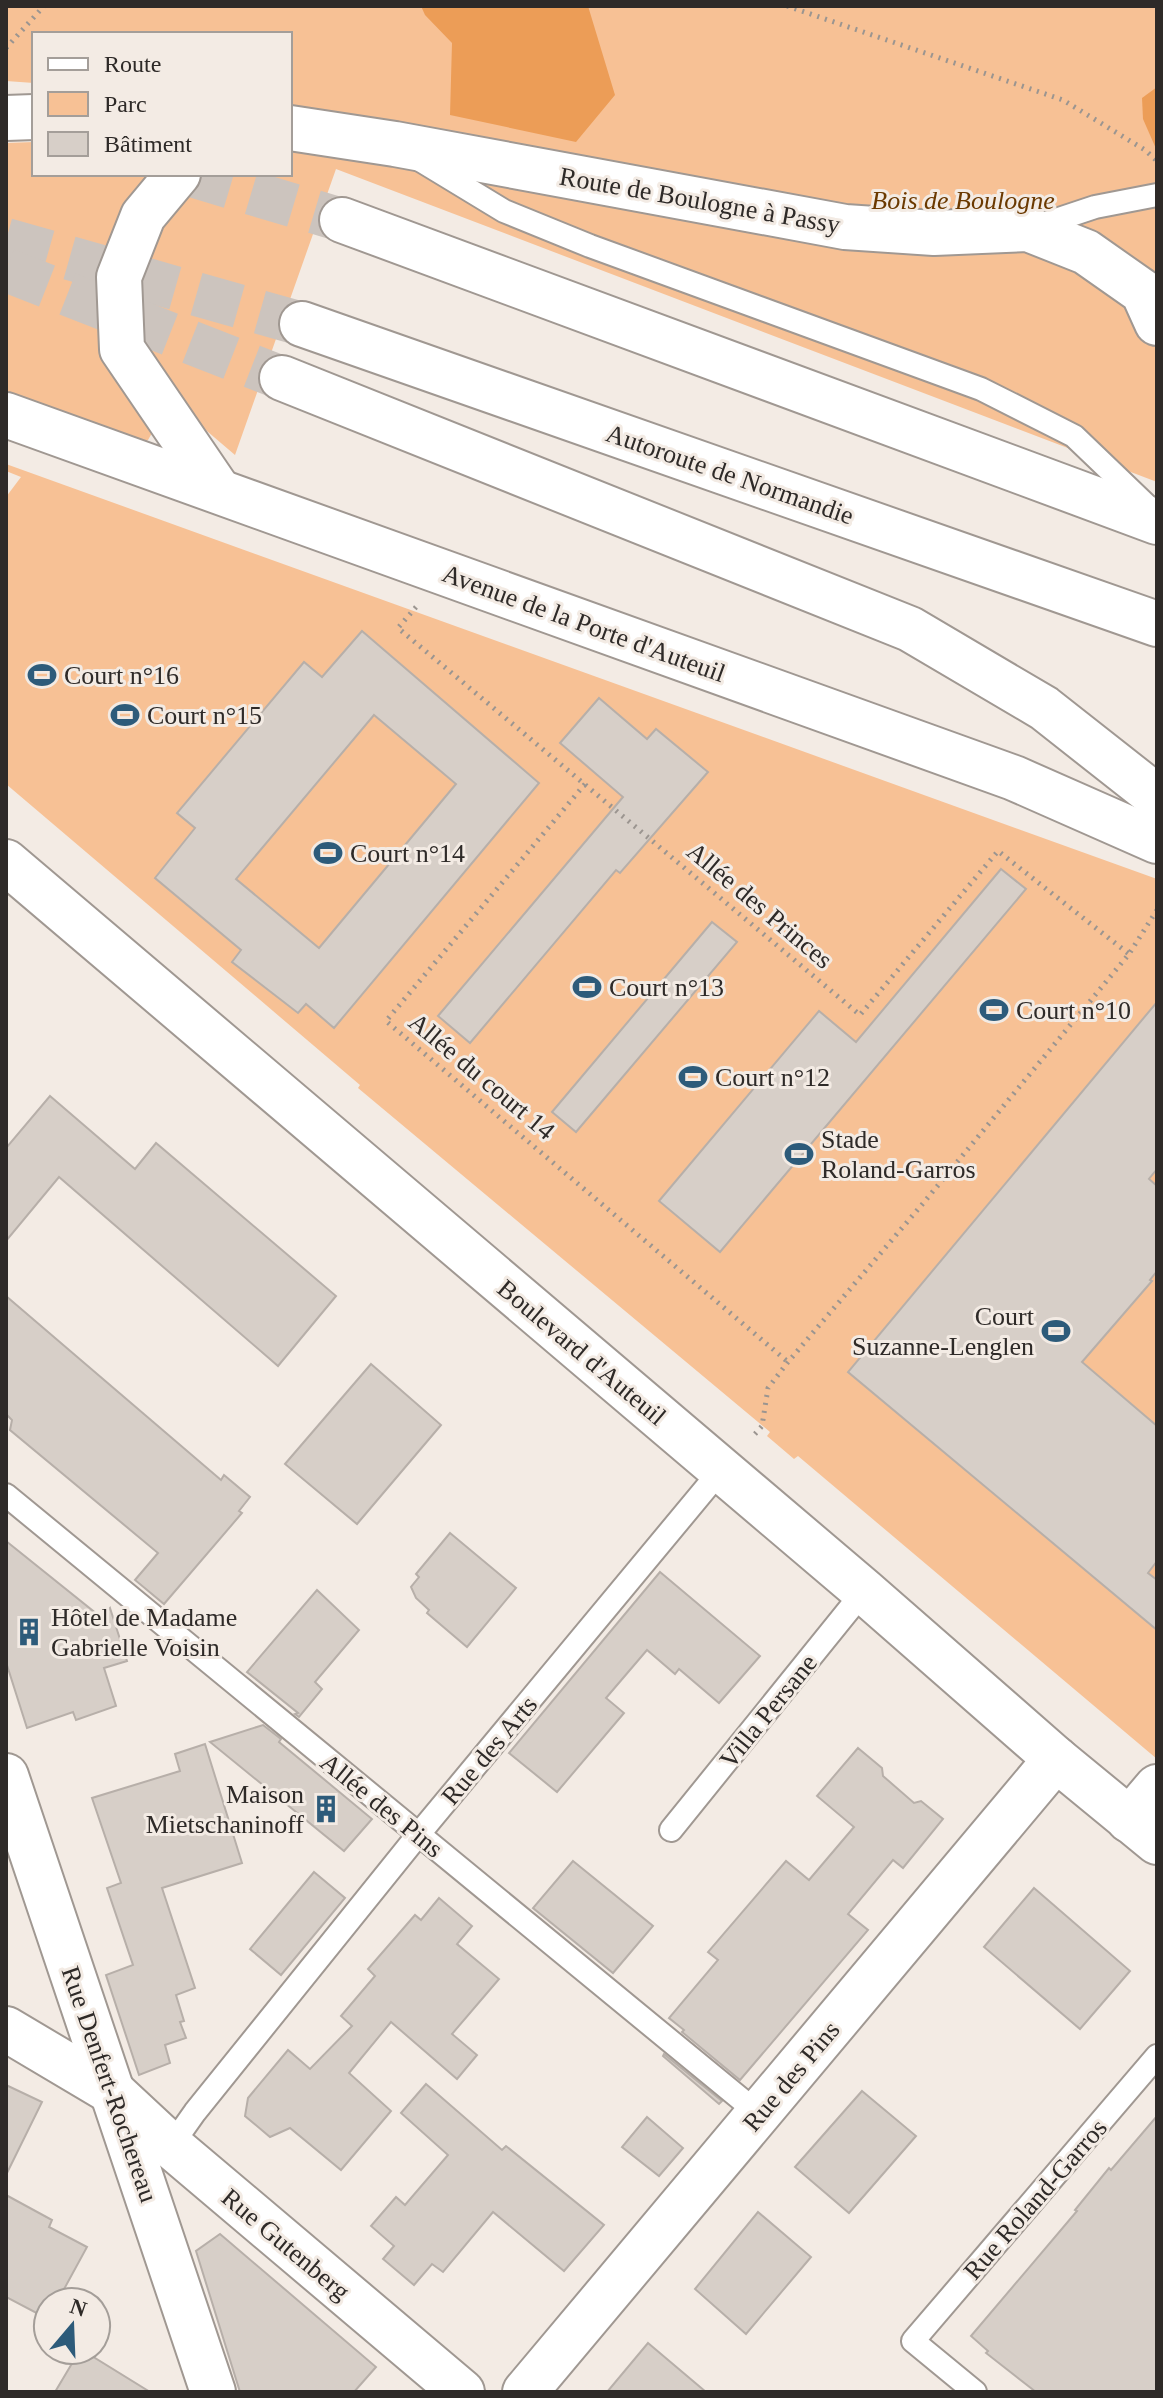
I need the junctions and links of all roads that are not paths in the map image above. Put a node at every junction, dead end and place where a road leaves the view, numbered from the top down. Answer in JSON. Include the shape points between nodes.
{"nodes":[{"id":1,"x":32,"y":117,"type":"edge"},
{"id":2,"x":6,"y":118,"type":"edge"},
{"id":3,"x":292,"y":128,"type":"edge"},
{"id":4,"x":395,"y":144,"type":"junction"},
{"id":5,"x":176,"y":176,"type":"edge"},
{"id":6,"x":1157,"y":195,"type":"edge"},
{"id":7,"x":342,"y":220,"type":"tunnel mouth"},
{"id":8,"x":1028,"y":229,"type":"junction"},
{"id":9,"x":1157,"y":323,"type":"edge"},
{"id":10,"x":302,"y":324,"type":"tunnel mouth"},
{"id":11,"x":282,"y":378,"type":"tunnel mouth"},
{"id":12,"x":6,"y":415,"type":"edge"},
{"id":13,"x":218,"y":490,"type":"junction"},
{"id":14,"x":1157,"y":516,"type":"edge"},
{"id":15,"x":1157,"y":522,"type":"edge"},
{"id":16,"x":1157,"y":624,"type":"edge"},
{"id":17,"x":1157,"y":797,"type":"edge"},
{"id":18,"x":1157,"y":841,"type":"edge"},
{"id":19,"x":6,"y":862,"type":"edge"},
{"id":20,"x":721,"y":1470,"type":"junction"},
{"id":21,"x":6,"y":1495,"type":"edge"},
{"id":22,"x":864,"y":1591,"type":"junction"},
{"id":23,"x":1056,"y":1759,"type":"junction"},
{"id":24,"x":6,"y":1776,"type":"edge"},
{"id":25,"x":1157,"y":1787,"type":"edge"},
{"id":26,"x":671,"y":1830,"type":"dead end"},
{"id":27,"x":1143,"y":1831,"type":"edge"},
{"id":28,"x":418,"y":1835,"type":"junction"},
{"id":29,"x":6,"y":2029,"type":"edge"},
{"id":30,"x":1157,"y":2056,"type":"edge"},
{"id":31,"x":114,"y":2093,"type":"junction"},
{"id":32,"x":759,"y":2114,"type":"junction"},
{"id":33,"x":171,"y":2146,"type":"junction"},
{"id":34,"x":213,"y":2392,"type":"edge"},
{"id":35,"x":462,"y":2392,"type":"edge"},
{"id":36,"x":525,"y":2392,"type":"edge"},
{"id":37,"x":975,"y":2392,"type":"edge"}],
"edges":[{"from":1,"to":2,"type":"main road"},
{"from":3,"to":4,"type":"main road","name":"Route de Boulogne à Passy"},
{"from":4,"to":8,"type":"main road","name":"Route de Boulogne à Passy","via":[[845,227],[934,233]]},
{"from":4,"to":14,"type":"lane","via":[[504,211],[981,389],[1074,436]]},
{"from":5,"to":13,"type":"main road","via":[[143,216],[119,277],[122,349]]},
{"from":6,"to":8,"type":"lane","name":"Route de Boulogne à Passy","via":[[1095,207]]},
{"from":7,"to":15,"type":"main road"},
{"from":8,"to":9,"type":"main road","via":[[1086,252],[1143,292]]},
{"from":10,"to":16,"type":"main road","name":"Autoroute de Normandie"},
{"from":11,"to":17,"type":"main road","via":[[910,629],[1044,708]]},
{"from":12,"to":13,"type":"main road","name":"Avenue de la Porte d'Auteuil"},
{"from":13,"to":18,"type":"main road","name":"Avenue de la Porte d'Auteuil","via":[[1014,778]]},
{"from":19,"to":20,"type":"main road","name":"Boulevard d'Auteuil"},
{"from":20,"to":22,"type":"main road","name":"Boulevard d'Auteuil"},
{"from":20,"to":28,"type":"lane","name":"Rue des Arts"},
{"from":21,"to":28,"type":"lane","name":"Allée des Pins"},
{"from":22,"to":23,"type":"main road","name":"Boulevard d'Auteuil"},
{"from":22,"to":26,"type":"lane","name":"Villa Persane"},
{"from":23,"to":27,"type":"main road","name":"Boulevard d'Auteuil"},
{"from":23,"to":32,"type":"main road","name":"Rue des Pins"},
{"from":24,"to":31,"type":"main road","name":"Rue Denfert-Rochereau"},
{"from":25,"to":27,"type":"main road"},
{"from":28,"to":32,"type":"lane","name":"Allée des Pins"},
{"from":28,"to":33,"type":"lane","name":"Rue des Arts"},
{"from":29,"to":31,"type":"main road","name":"Rue Gutenberg"},
{"from":30,"to":37,"type":"lane","name":"Rue Roland-Garros","via":[[913,2341]]},
{"from":31,"to":33,"type":"main road","name":"Rue Gutenberg"},
{"from":31,"to":34,"type":"main road","name":"Rue Denfert-Rochereau"},
{"from":32,"to":36,"type":"main road","name":"Rue des Pins"},
{"from":33,"to":35,"type":"main road","name":"Rue Gutenberg"}]}
